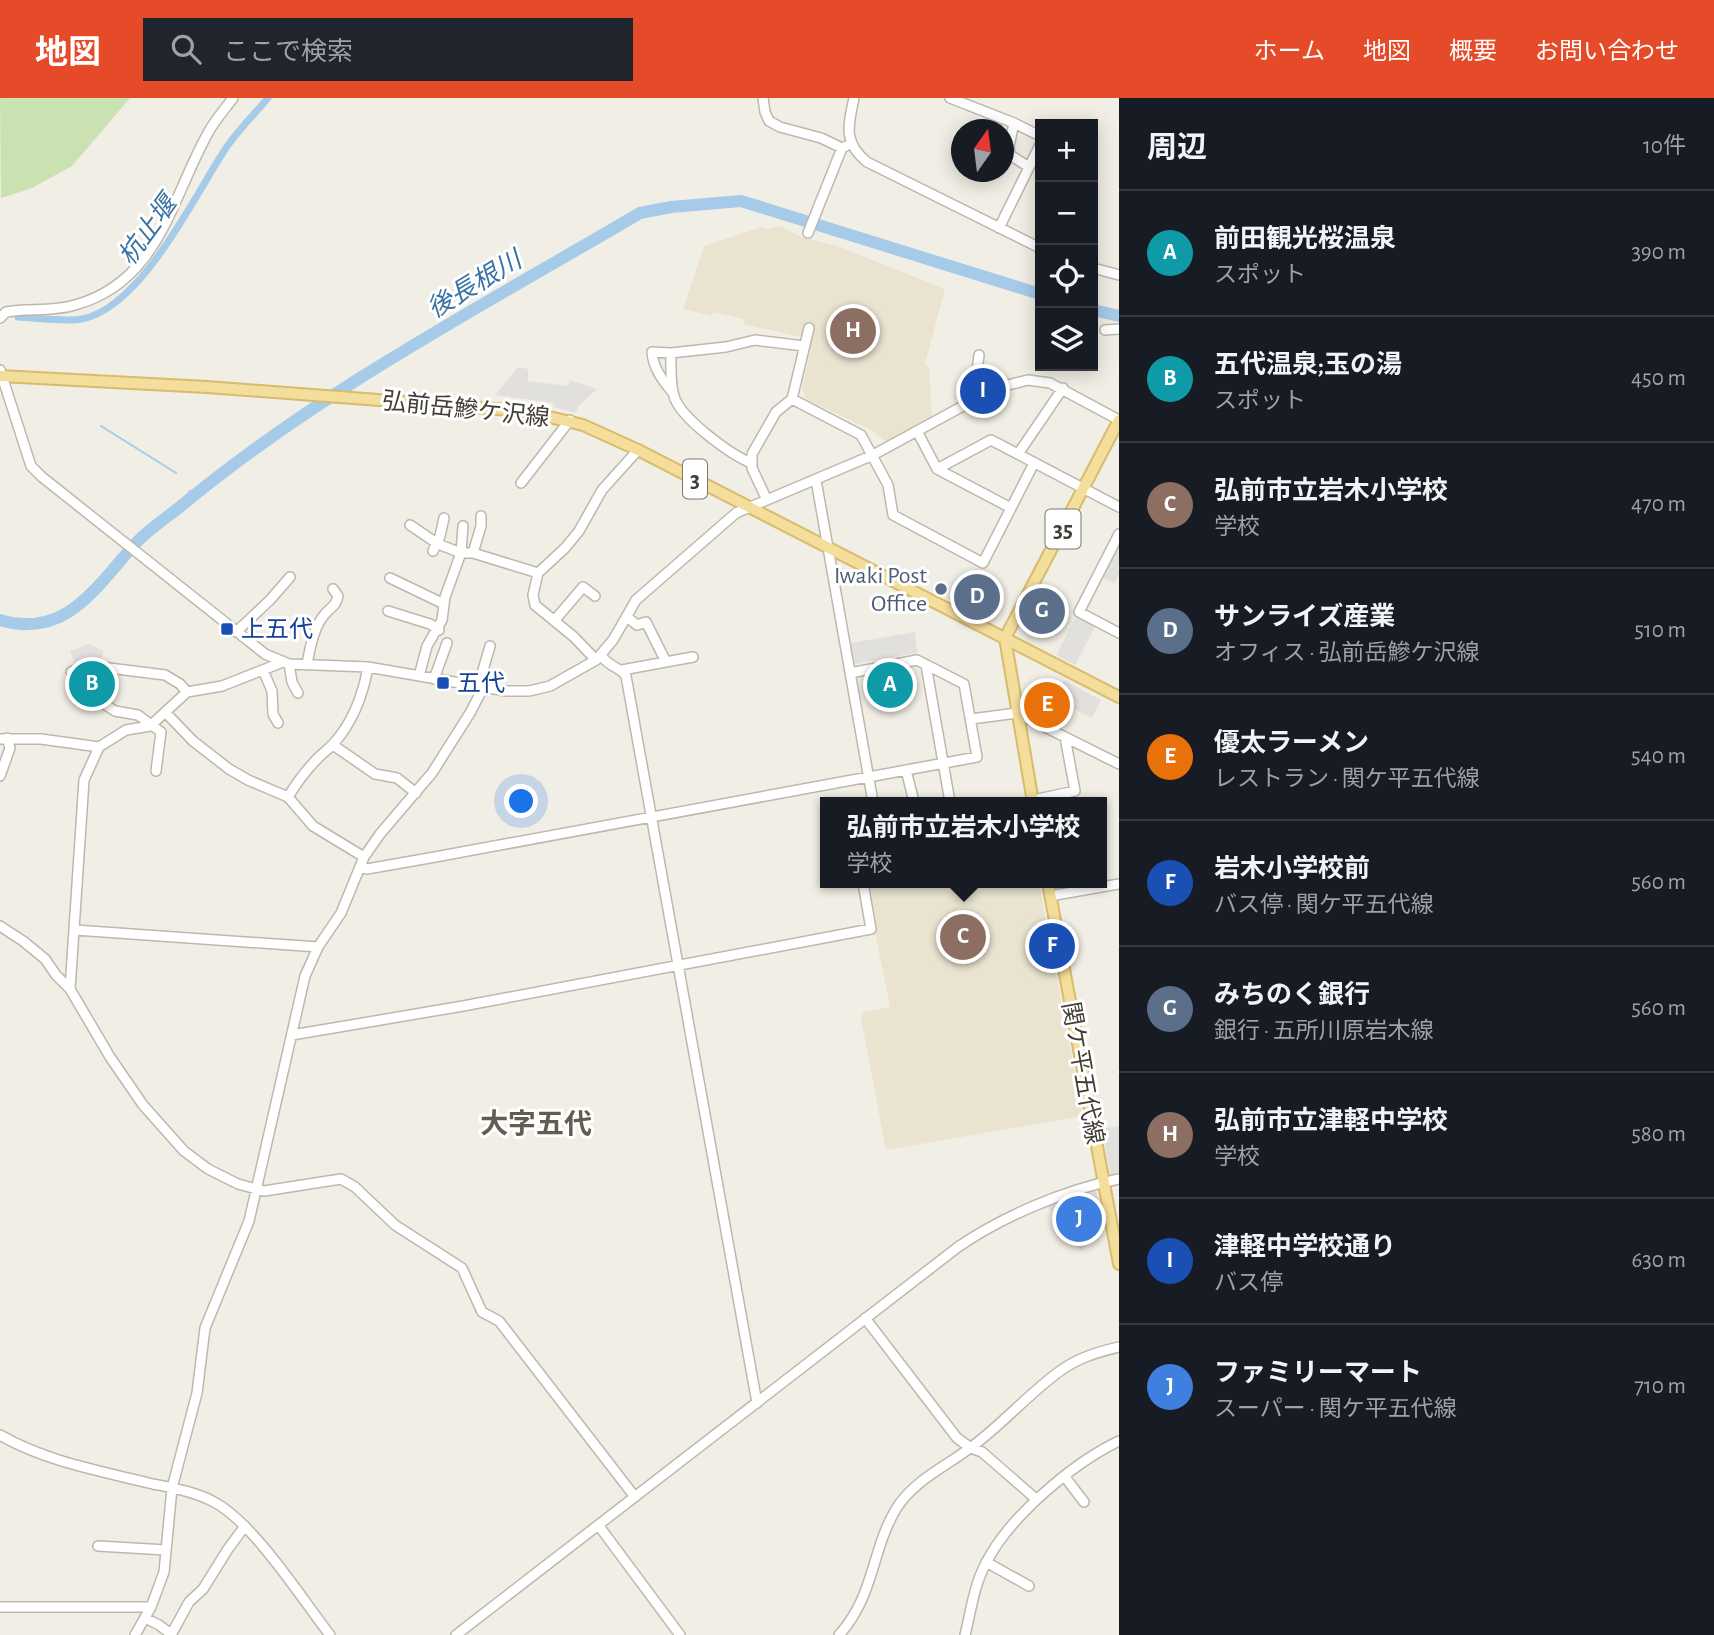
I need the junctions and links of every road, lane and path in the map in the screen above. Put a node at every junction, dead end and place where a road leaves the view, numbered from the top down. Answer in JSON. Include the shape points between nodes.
{"nodes":[{"id":1,"x":233,"y":98,"type":"edge"},
{"id":2,"x":763,"y":98,"type":"edge"},
{"id":3,"x":854,"y":98,"type":"edge"},
{"id":4,"x":950,"y":98,"type":"edge"},
{"id":5,"x":1004,"y":119,"type":"edge"},
{"id":6,"x":1014,"y":123,"type":"edge"},
{"id":7,"x":1035,"y":134,"type":"edge"},
{"id":8,"x":846,"y":145,"type":"junction"},
{"id":9,"x":1035,"y":155,"type":"edge"},
{"id":10,"x":1014,"y":158,"type":"edge"},
{"id":11,"x":1029,"y":167,"type":"junction"},
{"id":12,"x":999,"y":228,"type":"junction"},
{"id":13,"x":808,"y":233,"type":"dead end"},
{"id":14,"x":1035,"y":246,"type":"edge"},
{"id":15,"x":1098,"y":269,"type":"edge"},
{"id":16,"x":1119,"y":275,"type":"edge"},
{"id":17,"x":2,"y":314,"type":"edge"},
{"id":18,"x":809,"y":328,"type":"dead end"},
{"id":19,"x":1119,"y":329,"type":"edge"},
{"id":20,"x":1105,"y":330,"type":"dead end"},
{"id":21,"x":804,"y":346,"type":"junction"},
{"id":22,"x":671,"y":353,"type":"junction"},
{"id":23,"x":979,"y":355,"type":"dead end"},
{"id":24,"x":1,"y":374,"type":"edge"},
{"id":25,"x":1063,"y":388,"type":"junction"},
{"id":26,"x":673,"y":393,"type":"junction"},
{"id":27,"x":980,"y":397,"type":"junction"},
{"id":28,"x":792,"y":399,"type":"junction"},
{"id":29,"x":1119,"y":420,"type":"edge"},
{"id":30,"x":570,"y":421,"type":"junction"},
{"id":31,"x":917,"y":431,"type":"junction"},
{"id":32,"x":638,"y":450,"type":"junction"},
{"id":33,"x":1018,"y":454,"type":"junction"},
{"id":34,"x":873,"y":455,"type":"junction"},
{"id":35,"x":751,"y":463,"type":"junction"},
{"id":36,"x":1034,"y":463,"type":"junction"},
{"id":37,"x":937,"y":469,"type":"junction"},
{"id":38,"x":816,"y":481,"type":"junction"},
{"id":39,"x":521,"y":483,"type":"dead end"},
{"id":40,"x":1084,"y":488,"type":"junction"},
{"id":41,"x":766,"y":500,"type":"junction"},
{"id":42,"x":748,"y":507,"type":"junction"},
{"id":43,"x":1119,"y":507,"type":"edge"},
{"id":44,"x":1011,"y":508,"type":"junction"},
{"id":45,"x":481,"y":516,"type":"dead end"},
{"id":46,"x":444,"y":517,"type":"dead end"},
{"id":47,"x":410,"y":524,"type":"dead end"},
{"id":48,"x":463,"y":526,"type":"dead end"},
{"id":49,"x":1119,"y":534,"type":"edge"},
{"id":50,"x":435,"y":547,"type":"junction"},
{"id":51,"x":828,"y":548,"type":"junction"},
{"id":52,"x":461,"y":552,"type":"junction"},
{"id":53,"x":473,"y":553,"type":"junction"},
{"id":54,"x":538,"y":573,"type":"junction"},
{"id":55,"x":290,"y":576,"type":"dead end"},
{"id":56,"x":390,"y":578,"type":"dead end"},
{"id":57,"x":333,"y":589,"type":"dead end"},
{"id":58,"x":594,"y":596,"type":"dead end"},
{"id":59,"x":444,"y":604,"type":"junction"},
{"id":60,"x":388,"y":611,"type":"dead end"},
{"id":61,"x":627,"y":617,"type":"junction"},
{"id":62,"x":554,"y":621,"type":"junction"},
{"id":63,"x":439,"y":630,"type":"junction"},
{"id":64,"x":236,"y":632,"type":"junction"},
{"id":65,"x":1119,"y":633,"type":"edge"},
{"id":66,"x":1005,"y":638,"type":"junction"},
{"id":67,"x":447,"y":643,"type":"dead end"},
{"id":68,"x":490,"y":646,"type":"dead end"},
{"id":69,"x":693,"y":657,"type":"dead end"},
{"id":70,"x":599,"y":658,"type":"junction"},
{"id":71,"x":666,"y":662,"type":"junction"},
{"id":72,"x":286,"y":663,"type":"junction"},
{"id":73,"x":307,"y":664,"type":"junction"},
{"id":74,"x":926,"y":665,"type":"junction"},
{"id":75,"x":368,"y":667,"type":"junction"},
{"id":76,"x":263,"y":670,"type":"junction"},
{"id":77,"x":622,"y":670,"type":"junction"},
{"id":78,"x":71,"y":672,"type":"dead end"},
{"id":79,"x":850,"y":673,"type":"junction"},
{"id":80,"x":419,"y":676,"type":"junction"},
{"id":81,"x":433,"y":679,"type":"junction"},
{"id":82,"x":480,"y":687,"type":"junction"},
{"id":83,"x":187,"y":692,"type":"junction"},
{"id":84,"x":298,"y":693,"type":"dead end"},
{"id":85,"x":1119,"y":697,"type":"edge"},
{"id":86,"x":98,"y":700,"type":"dead end"},
{"id":87,"x":166,"y":713,"type":"junction"},
{"id":88,"x":1017,"y":713,"type":"junction"},
{"id":89,"x":971,"y":719,"type":"junction"},
{"id":90,"x":278,"y":723,"type":"dead end"},
{"id":91,"x":150,"y":726,"type":"junction"},
{"id":92,"x":1065,"y":737,"type":"junction"},
{"id":93,"x":4,"y":738,"type":"edge"},
{"id":94,"x":333,"y":745,"type":"junction"},
{"id":95,"x":99,"y":747,"type":"junction"},
{"id":96,"x":943,"y":764,"type":"junction"},
{"id":97,"x":1119,"y":764,"type":"edge"},
{"id":98,"x":906,"y":770,"type":"junction"},
{"id":99,"x":156,"y":771,"type":"dead end"},
{"id":100,"x":0,"y":776,"type":"edge"},
{"id":101,"x":868,"y":777,"type":"junction"},
{"id":102,"x":416,"y":793,"type":"junction"},
{"id":103,"x":288,"y":797,"type":"junction"},
{"id":104,"x":872,"y":797,"type":"edge"},
{"id":105,"x":913,"y":797,"type":"edge"},
{"id":106,"x":949,"y":797,"type":"edge"},
{"id":107,"x":1032,"y":797,"type":"edge"},
{"id":108,"x":1050,"y":797,"type":"edge"},
{"id":109,"x":651,"y":817,"type":"junction"},
{"id":110,"x":362,"y":861,"type":"junction"},
{"id":111,"x":864,"y":888,"type":"edge"},
{"id":112,"x":1049,"y":888,"type":"edge"},
{"id":113,"x":1096,"y":888,"type":"edge"},
{"id":114,"x":1050,"y":896,"type":"junction"},
{"id":115,"x":0,"y":926,"type":"edge"},
{"id":116,"x":75,"y":930,"type":"junction"},
{"id":117,"x":318,"y":947,"type":"junction"},
{"id":118,"x":678,"y":965,"type":"junction"},
{"id":119,"x":71,"y":989,"type":"junction"},
{"id":120,"x":292,"y":1035,"type":"junction"},
{"id":121,"x":1119,"y":1179,"type":"edge"},
{"id":122,"x":1103,"y":1183,"type":"junction"},
{"id":123,"x":258,"y":1189,"type":"junction"},
{"id":124,"x":1119,"y":1264,"type":"edge"},
{"id":125,"x":865,"y":1318,"type":"junction"},
{"id":126,"x":1119,"y":1347,"type":"edge"},
{"id":127,"x":757,"y":1403,"type":"junction"},
{"id":128,"x":0,"y":1435,"type":"edge"},
{"id":129,"x":1119,"y":1441,"type":"edge"},
{"id":130,"x":971,"y":1448,"type":"junction"},
{"id":131,"x":1065,"y":1477,"type":"junction"},
{"id":132,"x":172,"y":1488,"type":"junction"},
{"id":133,"x":635,"y":1497,"type":"junction"},
{"id":134,"x":1036,"y":1499,"type":"junction"},
{"id":135,"x":1084,"y":1502,"type":"dead end"},
{"id":136,"x":599,"y":1526,"type":"junction"},
{"id":137,"x":245,"y":1527,"type":"junction"},
{"id":138,"x":98,"y":1546,"type":"dead end"},
{"id":139,"x":166,"y":1550,"type":"junction"},
{"id":140,"x":986,"y":1562,"type":"junction"},
{"id":141,"x":1030,"y":1586,"type":"dead end"},
{"id":142,"x":0,"y":1607,"type":"edge"},
{"id":143,"x":151,"y":1607,"type":"junction"},
{"id":144,"x":145,"y":1618,"type":"junction"},
{"id":145,"x":135,"y":1635,"type":"edge"},
{"id":146,"x":171,"y":1635,"type":"edge"},
{"id":147,"x":330,"y":1635,"type":"edge"},
{"id":148,"x":456,"y":1635,"type":"edge"},
{"id":149,"x":680,"y":1635,"type":"edge"},
{"id":150,"x":839,"y":1635,"type":"edge"},
{"id":151,"x":965,"y":1635,"type":"edge"}],
"edges":[{"from":1,"to":17,"type":"street","via":[[208,132],[162,233],[129,276],[75,306]]},
{"from":2,"to":8,"type":"street","via":[[769,121]]},
{"from":3,"to":8,"type":"street"},
{"from":4,"to":5,"type":"street"},
{"from":6,"to":7,"type":"street"},
{"from":8,"to":12,"type":"street","via":[[867,162]]},
{"from":8,"to":13,"type":"street"},
{"from":9,"to":11,"type":"street"},
{"from":10,"to":11,"type":"street"},
{"from":11,"to":12,"type":"street"},
{"from":12,"to":14,"type":"street"},
{"from":15,"to":16,"type":"street"},
{"from":18,"to":21,"type":"street"},
{"from":19,"to":20,"type":"street"},
{"from":21,"to":22,"type":"street","via":[[755,340]]},
{"from":21,"to":28,"type":"street"},
{"from":22,"to":26,"type":"street"},
{"from":22,"to":26,"type":"street","via":[[652,352],[652,361]]},
{"from":23,"to":27,"type":"street","via":[[975,386]]},
{"from":24,"to":30,"type":"main road","name":"弘前岳鰺ケ沢線","number":"3","via":[[506,409]]},
{"from":24,"to":64,"type":"street","via":[[31,466]]},
{"from":25,"to":27,"type":"street","via":[[1028,380],[1008,383]]},
{"from":25,"to":29,"type":"street"},
{"from":25,"to":33,"type":"street"},
{"from":26,"to":35,"type":"street","via":[[705,434]]},
{"from":27,"to":31,"type":"street"},
{"from":28,"to":34,"type":"street","via":[[861,435]]},
{"from":28,"to":35,"type":"street","via":[[776,412]]},
{"from":29,"to":40,"type":"main road","number":"35"},
{"from":30,"to":32,"type":"main road","name":"弘前岳鰺ケ沢線","number":"3"},
{"from":30,"to":39,"type":"street"},
{"from":31,"to":34,"type":"street"},
{"from":31,"to":37,"type":"street"},
{"from":32,"to":42,"type":"main road","name":"弘前岳鰺ケ沢線","number":"3"},
{"from":32,"to":54,"type":"street","via":[[603,490],[579,531]]},
{"from":33,"to":36,"type":"street"},
{"from":33,"to":37,"type":"street","via":[[987,440]]},
{"from":34,"to":38,"type":"street"},
{"from":34,"to":44,"type":"street","via":[[888,485],[893,515],[983,563]]},
{"from":35,"to":41,"type":"street"},
{"from":36,"to":40,"type":"street"},
{"from":36,"to":44,"type":"street"},
{"from":37,"to":44,"type":"street"},
{"from":38,"to":41,"type":"street"},
{"from":38,"to":51,"type":"street"},
{"from":40,"to":43,"type":"street"},
{"from":40,"to":66,"type":"main road","number":"35"},
{"from":41,"to":42,"type":"street"},
{"from":42,"to":51,"type":"main road","name":"弘前岳鰺ケ沢線","number":"3"},
{"from":42,"to":61,"type":"street","via":[[724,521],[672,567],[636,600]]},
{"from":45,"to":53,"type":"street"},
{"from":46,"to":50,"type":"street"},
{"from":47,"to":50,"type":"street"},
{"from":48,"to":52,"type":"street"},
{"from":49,"to":65,"type":"street","via":[[1079,612]]},
{"from":50,"to":52,"type":"street"},
{"from":51,"to":66,"type":"main road","name":"弘前岳鰺ケ沢線","number":"3"},
{"from":51,"to":79,"type":"street"},
{"from":52,"to":53,"type":"street"},
{"from":52,"to":59,"type":"street"},
{"from":53,"to":54,"type":"street"},
{"from":54,"to":62,"type":"street","via":[[535,605]]},
{"from":55,"to":64,"type":"street"},
{"from":56,"to":59,"type":"street"},
{"from":57,"to":73,"type":"street","via":[[337,601],[324,615]]},
{"from":58,"to":62,"type":"street","via":[[583,587]]},
{"from":59,"to":63,"type":"street"},
{"from":60,"to":63,"type":"street"},
{"from":61,"to":70,"type":"street"},
{"from":61,"to":71,"type":"street","via":[[637,625],[646,622]]},
{"from":62,"to":70,"type":"street"},
{"from":63,"to":80,"type":"street","via":[[427,646]]},
{"from":64,"to":72,"type":"street"},
{"from":66,"to":85,"type":"main road","name":"弘前岳鰺ケ沢線","number":"3"},
{"from":66,"to":88,"type":"main road"},
{"from":67,"to":81,"type":"street"},
{"from":68,"to":82,"type":"street"},
{"from":69,"to":71,"type":"street"},
{"from":70,"to":77,"type":"street"},
{"from":70,"to":82,"type":"street","via":[[550,686],[517,692]]},
{"from":71,"to":77,"type":"street"},
{"from":72,"to":73,"type":"street"},
{"from":72,"to":76,"type":"street"},
{"from":72,"to":84,"type":"street"},
{"from":73,"to":75,"type":"street"},
{"from":74,"to":79,"type":"street","via":[[917,660]]},
{"from":74,"to":89,"type":"street","via":[[964,684]]},
{"from":74,"to":96,"type":"street"},
{"from":75,"to":80,"type":"street"},
{"from":75,"to":94,"type":"street","via":[[360,701]]},
{"from":76,"to":83,"type":"street","via":[[222,687]]},
{"from":76,"to":90,"type":"street"},
{"from":77,"to":109,"type":"street"},
{"from":78,"to":83,"type":"street","via":[[85,665],[165,675]]},
{"from":79,"to":101,"type":"street"},
{"from":80,"to":81,"type":"street"},
{"from":81,"to":82,"type":"street"},
{"from":82,"to":102,"type":"street","via":[[470,713]]},
{"from":83,"to":87,"type":"street"},
{"from":86,"to":91,"type":"street","via":[[115,711],[138,715]]},
{"from":87,"to":91,"type":"street"},
{"from":87,"to":103,"type":"street","via":[[229,769]]},
{"from":88,"to":89,"type":"street"},
{"from":88,"to":92,"type":"street"},
{"from":88,"to":107,"type":"main road"},
{"from":89,"to":96,"type":"street","via":[[978,757]]},
{"from":91,"to":95,"type":"street","via":[[126,730]]},
{"from":91,"to":99,"type":"street","via":[[161,732]]},
{"from":92,"to":97,"type":"street"},
{"from":92,"to":108,"type":"street","via":[[1075,791]]},
{"from":93,"to":95,"type":"street"},
{"from":93,"to":100,"type":"street","via":[[10,748]]},
{"from":94,"to":102,"type":"street","via":[[375,774],[397,778]]},
{"from":94,"to":103,"type":"street","via":[[305,772]]},
{"from":95,"to":116,"type":"street","via":[[84,780]]},
{"from":96,"to":98,"type":"street"},
{"from":96,"to":106,"type":"street"},
{"from":98,"to":101,"type":"street"},
{"from":98,"to":105,"type":"street"},
{"from":101,"to":104,"type":"street"},
{"from":101,"to":109,"type":"street"},
{"from":102,"to":110,"type":"street"},
{"from":103,"to":110,"type":"street","via":[[313,826]]},
{"from":109,"to":110,"type":"street","via":[[367,869]]},
{"from":109,"to":118,"type":"street"},
{"from":110,"to":117,"type":"street","via":[[341,913]]},
{"from":111,"to":118,"type":"street","via":[[872,929]]},
{"from":112,"to":114,"type":"main road","name":"関ケ平五代線"},
{"from":113,"to":114,"type":"street"},
{"from":114,"to":122,"type":"main road","name":"関ケ平五代線"},
{"from":115,"to":119,"type":"street","via":[[46,959]]},
{"from":116,"to":117,"type":"street"},
{"from":116,"to":119,"type":"street"},
{"from":117,"to":120,"type":"street","via":[[305,976]]},
{"from":118,"to":120,"type":"street"},
{"from":118,"to":127,"type":"street"},
{"from":119,"to":123,"type":"street","via":[[143,1105],[184,1151],[208,1169]]},
{"from":120,"to":123,"type":"street"},
{"from":121,"to":122,"type":"street"},
{"from":122,"to":124,"type":"main road","name":"関ケ平五代線"},
{"from":122,"to":125,"type":"street","via":[[988,1227]]},
{"from":123,"to":132,"type":"street","via":[[205,1328],[197,1393]]},
{"from":123,"to":133,"type":"street","via":[[341,1179],[396,1225],[462,1268],[482,1312],[499,1321]]},
{"from":125,"to":127,"type":"street"},
{"from":125,"to":130,"type":"street","via":[[957,1438]]},
{"from":126,"to":130,"type":"street","via":[[1087,1355],[1059,1372]]},
{"from":127,"to":133,"type":"street"},
{"from":128,"to":132,"type":"street","via":[[59,1461]]},
{"from":129,"to":131,"type":"street"},
{"from":130,"to":134,"type":"street","via":[[982,1452]]},
{"from":130,"to":150,"type":"street","via":[[902,1500],[889,1523],[860,1606]]},
{"from":131,"to":134,"type":"street"},
{"from":131,"to":135,"type":"street"},
{"from":132,"to":137,"type":"street","via":[[215,1502]]},
{"from":132,"to":139,"type":"street"},
{"from":133,"to":136,"type":"street"},
{"from":134,"to":140,"type":"street"},
{"from":136,"to":148,"type":"street"},
{"from":136,"to":149,"type":"street"},
{"from":137,"to":146,"type":"street","via":[[189,1602]]},
{"from":137,"to":147,"type":"street"},
{"from":138,"to":139,"type":"street"},
{"from":139,"to":143,"type":"street","via":[[164,1572]]},
{"from":140,"to":141,"type":"street"},
{"from":140,"to":151,"type":"street"},
{"from":142,"to":143,"type":"street"},
{"from":143,"to":144,"type":"street"},
{"from":144,"to":145,"type":"street"},
{"from":144,"to":146,"type":"street"}]}
